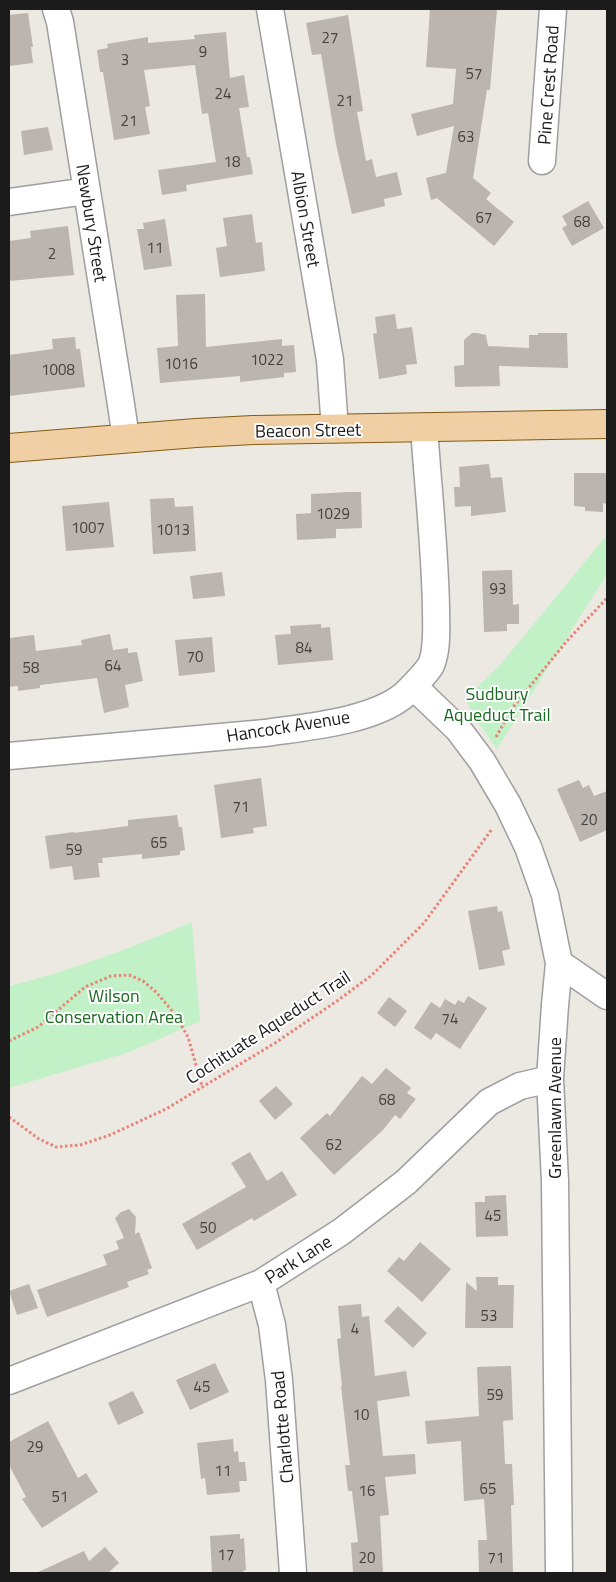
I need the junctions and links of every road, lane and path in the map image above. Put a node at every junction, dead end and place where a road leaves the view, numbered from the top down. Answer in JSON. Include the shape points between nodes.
{"nodes":[{"id":1,"x":56,"y":9,"type":"edge"},
{"id":2,"x":270,"y":9,"type":"edge"},
{"id":3,"x":553,"y":9,"type":"edge"},
{"id":4,"x":542,"y":161,"type":"dead end"},
{"id":5,"x":87,"y":191,"type":"junction"},
{"id":6,"x":9,"y":202,"type":"edge"},
{"id":7,"x":607,"y":424,"type":"edge"},
{"id":8,"x":424,"y":427,"type":"junction"},
{"id":9,"x":335,"y":429,"type":"junction"},
{"id":10,"x":126,"y":438,"type":"junction"},
{"id":11,"x":9,"y":448,"type":"edge"},
{"id":12,"x":607,"y":598,"type":"edge"},
{"id":13,"x":413,"y":686,"type":"junction"},
{"id":14,"x":9,"y":756,"type":"edge"},
{"id":15,"x":482,"y":761,"type":"junction"},
{"id":16,"x":508,"y":806,"type":"junction"},
{"id":17,"x":559,"y":963,"type":"junction"},
{"id":18,"x":607,"y":996,"type":"edge"},
{"id":19,"x":9,"y":1041,"type":"edge"},
{"id":20,"x":550,"y":1079,"type":"junction"},
{"id":21,"x":202,"y":1086,"type":"junction"},
{"id":22,"x":9,"y":1116,"type":"edge"},
{"id":23,"x":261,"y":1283,"type":"junction"},
{"id":24,"x":9,"y":1381,"type":"edge"},
{"id":25,"x":294,"y":1573,"type":"edge"},
{"id":26,"x":559,"y":1573,"type":"edge"}],
"edges":[{"from":1,"to":5,"type":"street","name":"Newbury Street"},
{"from":2,"to":9,"type":"street","name":"Albion Street","via":[[330,360]]},
{"from":3,"to":4,"type":"street","name":"Pine Crest Road"},
{"from":5,"to":6,"type":"street"},
{"from":5,"to":10,"type":"street","name":"Newbury Street"},
{"from":7,"to":8,"type":"main road","name":"Beacon Street"},
{"from":8,"to":9,"type":"main road","name":"Beacon Street"},
{"from":8,"to":13,"type":"street","name":"Hancock Avenue","via":[[436,580],[437,639],[430,665]]},
{"from":9,"to":10,"type":"main road","name":"Beacon Street"},
{"from":10,"to":11,"type":"main road","name":"Beacon Street"},
{"from":12,"to":15,"type":"path","via":[[514,706]]},
{"from":13,"to":14,"type":"street","name":"Hancock Avenue","via":[[388,705],[324,724],[265,733]]},
{"from":13,"to":15,"type":"street","name":"Greenlawn Avenue","via":[[458,729]]},
{"from":15,"to":16,"type":"street","name":"Greenlawn Avenue"},
{"from":16,"to":17,"type":"street","name":"Greenlawn Avenue","via":[[546,895]]},
{"from":16,"to":21,"type":"path","name":"Cochituate Aqueduct Trail","via":[[424,923],[372,975],[275,1043]]},
{"from":17,"to":18,"type":"street"},
{"from":17,"to":20,"type":"street","name":"Greenlawn Avenue"},
{"from":19,"to":21,"type":"path","via":[[38,1027],[85,987],[111,976],[129,975],[143,981],[174,1013],[188,1037]]},
{"from":20,"to":23,"type":"street","name":"Park Lane","via":[[520,1086],[488,1102],[406,1182],[341,1232]]},
{"from":20,"to":26,"type":"street","name":"Greenlawn Avenue","via":[[555,1181]]},
{"from":21,"to":22,"type":"path","name":"Cochituate Aqueduct Trail","via":[[166,1109],[80,1145],[56,1147],[39,1139]]},
{"from":23,"to":24,"type":"street","name":"Park Lane"},
{"from":23,"to":25,"type":"street","name":"Charlotte Road","via":[[272,1325],[279,1380]]}]}
